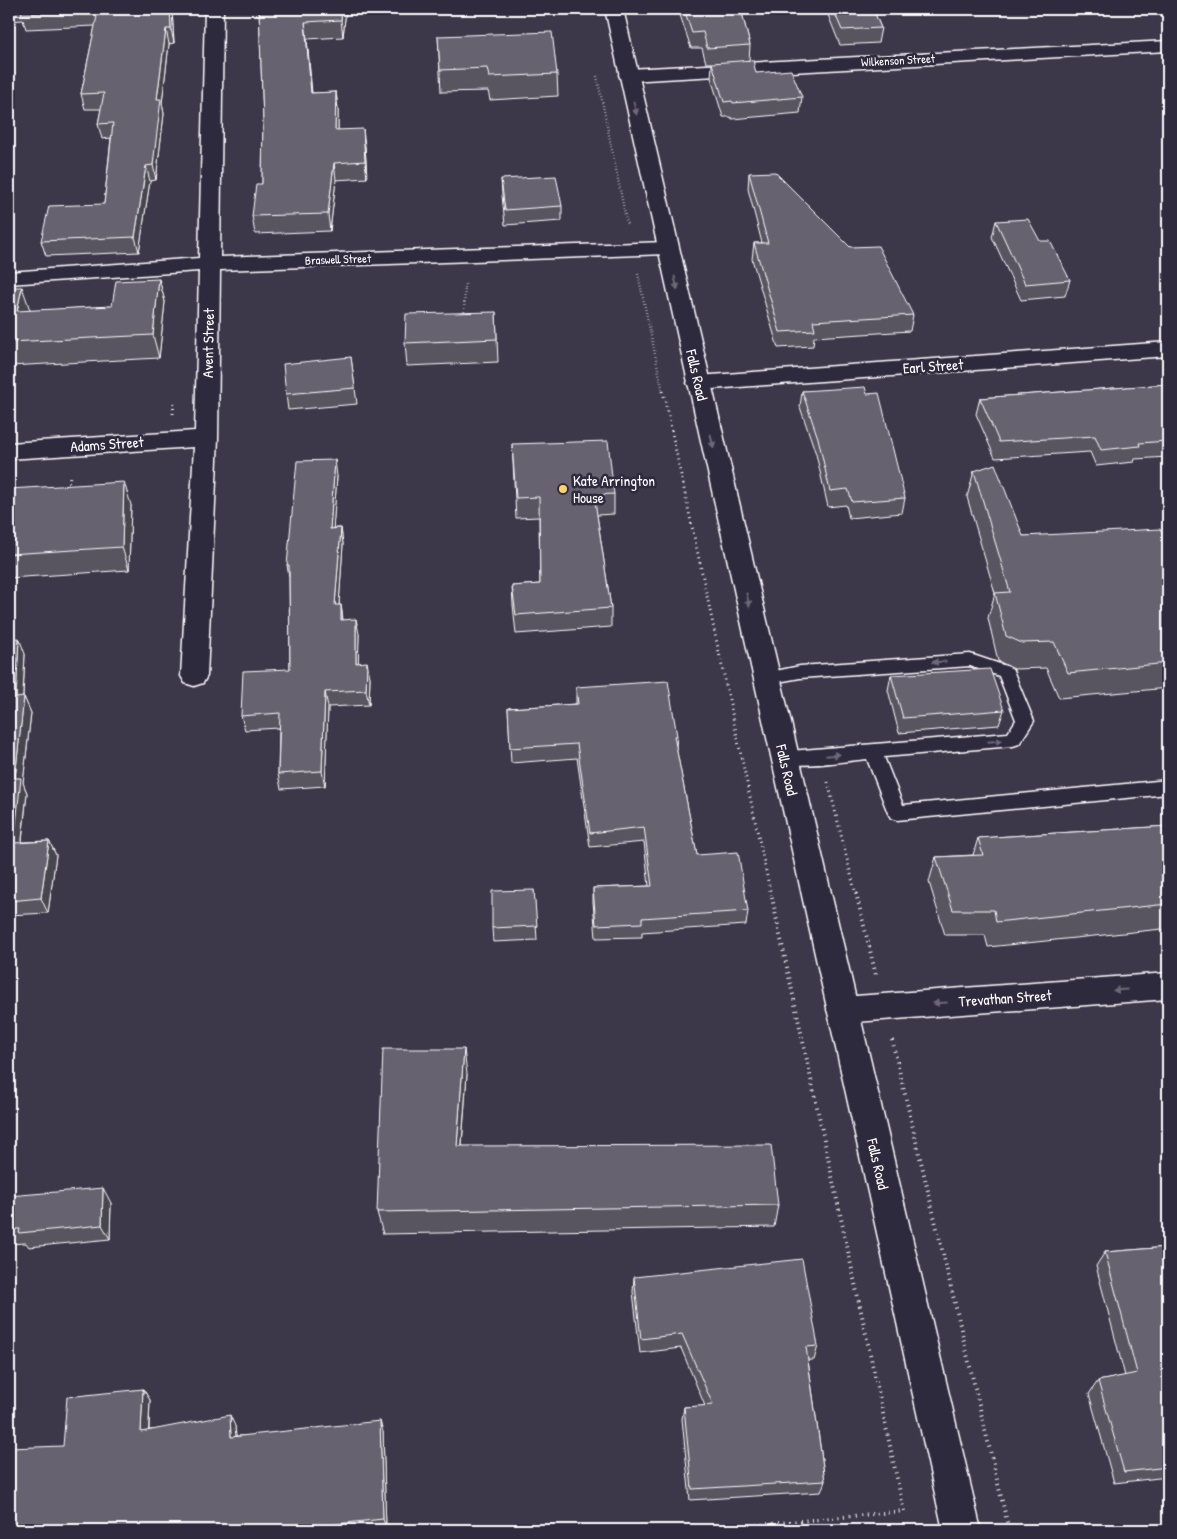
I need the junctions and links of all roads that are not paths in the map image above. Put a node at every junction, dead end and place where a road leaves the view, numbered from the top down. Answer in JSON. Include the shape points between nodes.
{"nodes":[{"id":1,"x":214,"y":9,"type":"edge"},
{"id":2,"x":614,"y":9,"type":"edge"},
{"id":3,"x":1168,"y":46,"type":"edge"},
{"id":4,"x":628,"y":75,"type":"junction"},
{"id":5,"x":667,"y":248,"type":"junction"},
{"id":6,"x":210,"y":264,"type":"junction"},
{"id":7,"x":9,"y":278,"type":"edge"},
{"id":8,"x":1168,"y":349,"type":"edge"},
{"id":9,"x":698,"y":383,"type":"junction"},
{"id":10,"x":206,"y":438,"type":"junction"},
{"id":11,"x":9,"y":451,"type":"edge"},
{"id":12,"x":194,"y":676,"type":"dead end"},
{"id":13,"x":767,"y":678,"type":"junction"},
{"id":14,"x":873,"y":752,"type":"junction"},
{"id":15,"x":784,"y":757,"type":"junction"},
{"id":16,"x":1168,"y":788,"type":"edge"},
{"id":17,"x":1168,"y":986,"type":"edge"},
{"id":18,"x":842,"y":1010,"type":"junction"},
{"id":19,"x":962,"y":1530,"type":"edge"}],
"edges":[{"from":1,"to":6,"type":"street","name":"Avent Street"},
{"from":2,"to":4,"type":"street","name":"Falls Road"},
{"from":3,"to":4,"type":"street","name":"Wilkenson Street"},
{"from":4,"to":5,"type":"street","name":"Falls Road","one_way":true},
{"from":5,"to":6,"type":"street","name":"Braswell Street"},
{"from":5,"to":9,"type":"street","name":"Falls Road","one_way":true},
{"from":6,"to":7,"type":"street","name":"Braswell Street"},
{"from":6,"to":10,"type":"street","name":"Avent Street"},
{"from":8,"to":9,"type":"street","name":"Earl Street"},
{"from":9,"to":13,"type":"street","name":"Falls Road","one_way":true},
{"from":10,"to":11,"type":"street","name":"Adams Street"},
{"from":10,"to":12,"type":"street","name":"Avent Street"},
{"from":14,"to":13,"type":"lane","one_way":true,"via":[[1013,739],[1025,721],[1006,672],[970,660],[800,672]]},
{"from":13,"to":15,"type":"street","name":"Falls Road"},
{"from":15,"to":14,"type":"lane","one_way":true},
{"from":14,"to":16,"type":"lane","via":[[897,813]]},
{"from":15,"to":18,"type":"street","name":"Falls Road"},
{"from":17,"to":18,"type":"street","name":"Trevathan Street","one_way":true},
{"from":18,"to":19,"type":"street","name":"Falls Road"}]}
